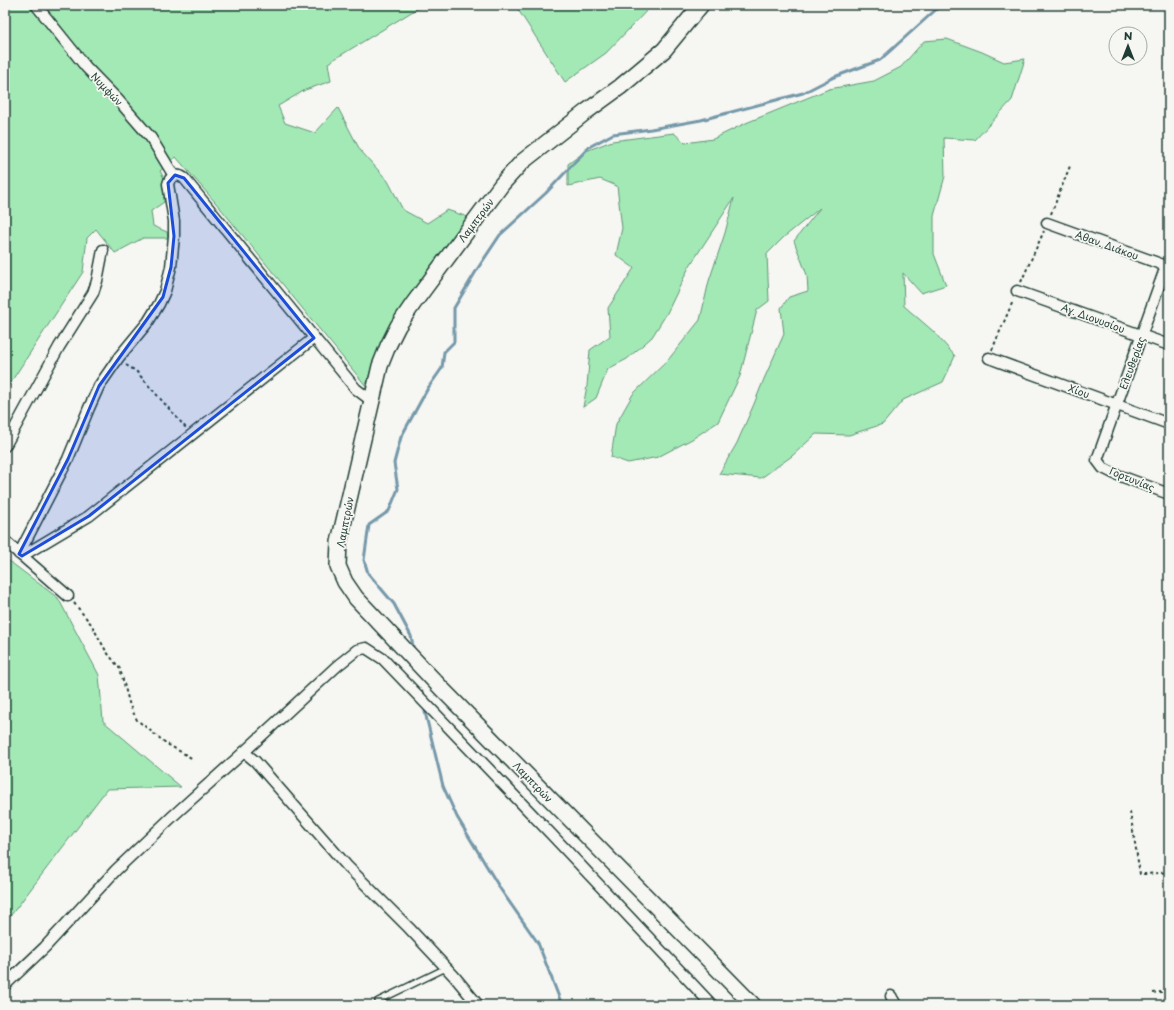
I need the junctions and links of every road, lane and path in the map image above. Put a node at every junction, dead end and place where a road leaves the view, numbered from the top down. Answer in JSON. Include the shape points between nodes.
{"nodes":[{"id":1,"x":36,"y":5,"type":"edge"},
{"id":2,"x":701,"y":5,"type":"edge"},
{"id":3,"x":1070,"y":166,"type":"dead end"},
{"id":4,"x":174,"y":176,"type":"junction"},
{"id":5,"x":1047,"y":223,"type":"junction"},
{"id":6,"x":103,"y":250,"type":"dead end"},
{"id":7,"x":1168,"y":266,"type":"edge"},
{"id":8,"x":1017,"y":291,"type":"junction"},
{"id":9,"x":1141,"y":336,"type":"junction"},
{"id":10,"x":314,"y":338,"type":"junction"},
{"id":11,"x":1169,"y":346,"type":"edge"},
{"id":12,"x":989,"y":358,"type":"joint"},
{"id":13,"x":118,"y":359,"type":"junction"},
{"id":14,"x":372,"y":401,"type":"junction"},
{"id":15,"x":1117,"y":405,"type":"junction"},
{"id":16,"x":1169,"y":424,"type":"edge"},
{"id":17,"x":192,"y":435,"type":"junction"},
{"id":18,"x":5,"y":446,"type":"edge"},
{"id":19,"x":1097,"y":460,"type":"joint"},
{"id":20,"x":1169,"y":494,"type":"edge"},
{"id":21,"x":5,"y":541,"type":"edge"},
{"id":22,"x":20,"y":555,"type":"junction"},
{"id":23,"x":68,"y":596,"type":"joint"},
{"id":24,"x":244,"y":752,"type":"junction"},
{"id":25,"x":193,"y":758,"type":"dead end"},
{"id":26,"x":1130,"y":812,"type":"dead end"},
{"id":27,"x":1169,"y":872,"type":"edge"},
{"id":28,"x":446,"y":968,"type":"junction"},
{"id":29,"x":5,"y":986,"type":"edge"},
{"id":30,"x":1169,"y":991,"type":"edge"},
{"id":31,"x":1153,"y":993,"type":"dead end"},
{"id":32,"x":378,"y":1001,"type":"dead end"},
{"id":33,"x":478,"y":1005,"type":"edge"},
{"id":34,"x":712,"y":1005,"type":"edge"},
{"id":35,"x":752,"y":1005,"type":"edge"}],
"edges":[{"from":1,"to":4,"type":"street","name":"Νυμφών","via":[[86,67],[151,138]]},
{"from":2,"to":14,"type":"street","name":"Λαμπτρών","via":[[664,50],[522,162],[502,184],[398,326],[380,366]]},
{"from":3,"to":5,"type":"path"},
{"from":4,"to":10,"type":"street","via":[[184,178]]},
{"from":4,"to":13,"type":"street","via":[[168,184],[174,236],[167,285],[160,304]]},
{"from":5,"to":7,"type":"street","name":"Αθαν. Διάκου"},
{"from":5,"to":8,"type":"path"},
{"from":6,"to":18,"type":"street","via":[[93,293],[58,347]]},
{"from":7,"to":9,"type":"street","name":"Ελευθερίας"},
{"from":8,"to":9,"type":"street","name":"Αγ. Διονυσίου"},
{"from":8,"to":12,"type":"path"},
{"from":9,"to":11,"type":"street","name":"Αγ. Διονυσίου"},
{"from":9,"to":15,"type":"street","name":"Ελευθερίας"},
{"from":10,"to":14,"type":"street","via":[[356,389]]},
{"from":10,"to":17,"type":"street"},
{"from":12,"to":15,"type":"street","name":"Χίου"},
{"from":13,"to":17,"type":"path","via":[[136,371]]},
{"from":13,"to":22,"type":"street","via":[[93,398],[68,459]]},
{"from":14,"to":35,"type":"street","name":"Λαμπτρών","via":[[339,542],[338,566],[345,582],[356,598],[442,689]]},
{"from":15,"to":16,"type":"street","name":"Χίου"},
{"from":15,"to":19,"type":"street","name":"Ελευθερίας"},
{"from":17,"to":22,"type":"street","via":[[89,516]]},
{"from":19,"to":20,"type":"street","name":"Γορτυνίας","via":[[1103,468],[1115,474]]},
{"from":21,"to":22,"type":"street"},
{"from":22,"to":23,"type":"street"},
{"from":23,"to":25,"type":"path","via":[[92,624],[106,651],[120,668],[136,720],[167,744]]},
{"from":24,"to":28,"type":"street","via":[[255,761],[347,866]]},
{"from":24,"to":29,"type":"street","via":[[116,870]]},
{"from":24,"to":34,"type":"street","via":[[347,658],[357,650],[366,648],[383,659]]},
{"from":26,"to":27,"type":"path","via":[[1140,874]]},
{"from":28,"to":32,"type":"lane"},
{"from":28,"to":33,"type":"street"},
{"from":30,"to":31,"type":"path"}]}
